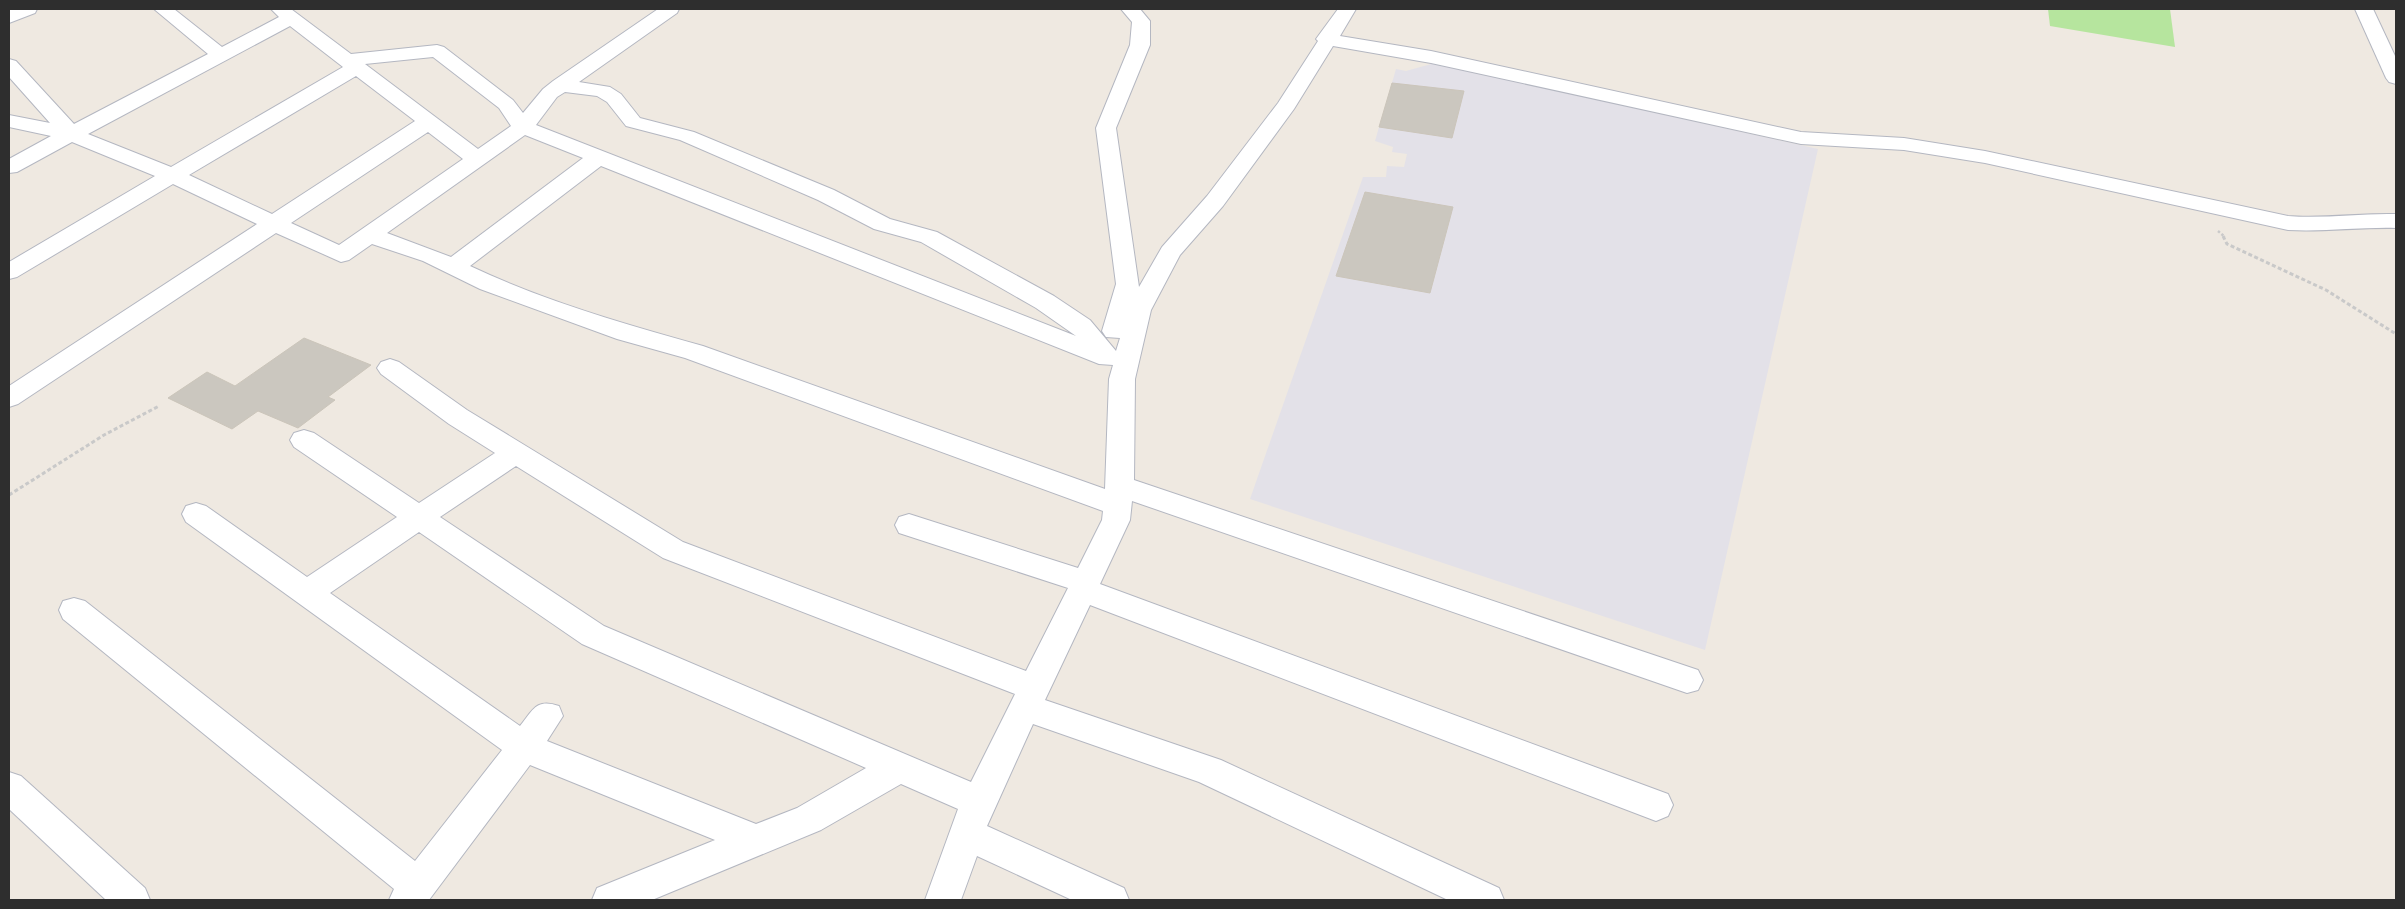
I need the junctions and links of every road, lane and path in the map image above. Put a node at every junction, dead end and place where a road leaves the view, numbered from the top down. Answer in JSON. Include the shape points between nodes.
{"nodes":[{"id":1,"x":28,"y":9,"type":"edge"},
{"id":2,"x":163,"y":9,"type":"edge"},
{"id":3,"x":670,"y":9,"type":"edge"},
{"id":4,"x":1130,"y":9,"type":"edge"},
{"id":5,"x":1347,"y":9,"type":"edge"},
{"id":6,"x":2364,"y":9,"type":"edge"},
{"id":7,"x":286,"y":13,"type":"edge"},
{"id":8,"x":9,"y":17,"type":"edge"},
{"id":9,"x":1326,"y":39,"type":"junction"},
{"id":10,"x":2388,"y":43,"type":"edge"},
{"id":11,"x":221,"y":55,"type":"junction"},
{"id":12,"x":352,"y":64,"type":"junction"},
{"id":13,"x":9,"y":65,"type":"edge"},
{"id":14,"x":2396,"y":78,"type":"edge"},
{"id":15,"x":560,"y":85,"type":"junction"},
{"id":16,"x":9,"y":121,"type":"edge"},
{"id":17,"x":428,"y":122,"type":"junction"},
{"id":18,"x":523,"y":127,"type":"junction"},
{"id":19,"x":72,"y":134,"type":"junction"},
{"id":20,"x":599,"y":157,"type":"junction"},
{"id":21,"x":477,"y":160,"type":"junction"},
{"id":22,"x":9,"y":168,"type":"edge"},
{"id":23,"x":173,"y":176,"type":"junction"},
{"id":24,"x":2396,"y":221,"type":"edge"},
{"id":25,"x":274,"y":224,"type":"junction"},
{"id":26,"x":2213,"y":227,"type":"dead end"},
{"id":27,"x":369,"y":235,"type":"junction"},
{"id":28,"x":453,"y":266,"type":"junction"},
{"id":29,"x":9,"y":272,"type":"edge"},
{"id":30,"x":2396,"y":334,"type":"edge"},
{"id":31,"x":1108,"y":358,"type":"junction"},
{"id":32,"x":390,"y":368,"type":"dead end"},
{"id":33,"x":9,"y":398,"type":"edge"},
{"id":34,"x":159,"y":406,"type":"dead end"},
{"id":35,"x":304,"y":440,"type":"dead end"},
{"id":36,"x":516,"y":452,"type":"junction"},
{"id":37,"x":1119,"y":483,"type":"junction"},
{"id":38,"x":9,"y":495,"type":"edge"},
{"id":39,"x":196,"y":514,"type":"dead end"},
{"id":40,"x":419,"y":518,"type":"junction"},
{"id":41,"x":909,"y":525,"type":"dead end"},
{"id":42,"x":1084,"y":586,"type":"junction"},
{"id":43,"x":307,"y":593,"type":"junction"},
{"id":44,"x":74,"y":610,"type":"dead end"},
{"id":45,"x":1687,"y":680,"type":"dead end"},
{"id":46,"x":1030,"y":698,"type":"junction"},
{"id":47,"x":547,"y":716,"type":"dead end"},
{"id":48,"x":524,"y":747,"type":"junction"},
{"id":49,"x":900,"y":767,"type":"junction"},
{"id":50,"x":9,"y":787,"type":"edge"},
{"id":51,"x":980,"y":802,"type":"junction"},
{"id":52,"x":1656,"y":805,"type":"dead end"},
{"id":53,"x":967,"y":834,"type":"junction"},
{"id":54,"x":755,"y":840,"type":"junction"},
{"id":55,"x":412,"y":893,"type":"edge"},
{"id":56,"x":132,"y":900,"type":"edge"},
{"id":57,"x":610,"y":900,"type":"edge"},
{"id":58,"x":943,"y":900,"type":"edge"},
{"id":59,"x":1111,"y":900,"type":"edge"},
{"id":60,"x":1486,"y":900,"type":"edge"}],
"edges":[{"from":1,"to":8,"type":"street"},
{"from":2,"to":11,"type":"street"},
{"from":3,"to":15,"type":"street"},
{"from":4,"to":31,"type":"street","via":[[1141,21],[1140,46],[1106,128],[1128,284]]},
{"from":5,"to":9,"type":"street"},
{"from":6,"to":10,"type":"street"},
{"from":7,"to":11,"type":"street"},
{"from":7,"to":12,"type":"street"},
{"from":9,"to":24,"type":"street","via":[[1432,57],[1801,138],[1904,144],[1985,157],[2288,223],[2317,225]]},
{"from":9,"to":37,"type":"street","via":[[1287,105],[1215,201],[1170,252],[1139,310],[1122,379]]},
{"from":10,"to":14,"type":"street"},
{"from":11,"to":19,"type":"street"},
{"from":12,"to":17,"type":"street"},
{"from":12,"to":18,"type":"street","via":[[436,51],[506,104]]},
{"from":12,"to":23,"type":"street"},
{"from":13,"to":19,"type":"street"},
{"from":15,"to":18,"type":"street"},
{"from":15,"to":31,"type":"street","via":[[603,91],[614,98],[633,122],[687,136],[826,195],[882,224],[929,237],[1045,302],[1081,326]]},
{"from":16,"to":19,"type":"street"},
{"from":17,"to":21,"type":"street"},
{"from":17,"to":25,"type":"street"},
{"from":18,"to":20,"type":"street"},
{"from":18,"to":21,"type":"street"},
{"from":19,"to":22,"type":"street"},
{"from":19,"to":23,"type":"street"},
{"from":20,"to":28,"type":"street"},
{"from":20,"to":31,"type":"street"},
{"from":21,"to":27,"type":"street"},
{"from":23,"to":25,"type":"street"},
{"from":23,"to":29,"type":"street"},
{"from":25,"to":27,"type":"street","via":[[341,255]]},
{"from":25,"to":33,"type":"street"},
{"from":26,"to":30,"type":"path","via":[[2225,237],[2227,244],[2262,263],[2299,276],[2352,302]]},
{"from":27,"to":28,"type":"street"},
{"from":28,"to":37,"type":"street","via":[[490,284],[626,333]]},
{"from":31,"to":37,"type":"street","via":[[1104,390]]},
{"from":32,"to":36,"type":"street","via":[[458,417]]},
{"from":34,"to":38,"type":"path","via":[[104,435]]},
{"from":35,"to":40,"type":"street"},
{"from":36,"to":40,"type":"street"},
{"from":36,"to":46,"type":"street","via":[[674,550]]},
{"from":37,"to":42,"type":"street","via":[[1116,520]]},
{"from":37,"to":45,"type":"street"},
{"from":39,"to":43,"type":"street"},
{"from":40,"to":43,"type":"street"},
{"from":40,"to":49,"type":"street","via":[[593,635]]},
{"from":41,"to":42,"type":"street"},
{"from":42,"to":46,"type":"street"},
{"from":42,"to":52,"type":"street"},
{"from":43,"to":48,"type":"street"},
{"from":44,"to":55,"type":"street"},
{"from":46,"to":51,"type":"street"},
{"from":46,"to":60,"type":"street","via":[[1209,771]]},
{"from":47,"to":48,"type":"street"},
{"from":48,"to":54,"type":"street"},
{"from":48,"to":55,"type":"street"},
{"from":49,"to":51,"type":"street"},
{"from":49,"to":54,"type":"street","via":[[809,818]]},
{"from":50,"to":56,"type":"street"},
{"from":51,"to":53,"type":"street"},
{"from":53,"to":58,"type":"street"},
{"from":53,"to":59,"type":"street"},
{"from":54,"to":57,"type":"street"}]}
